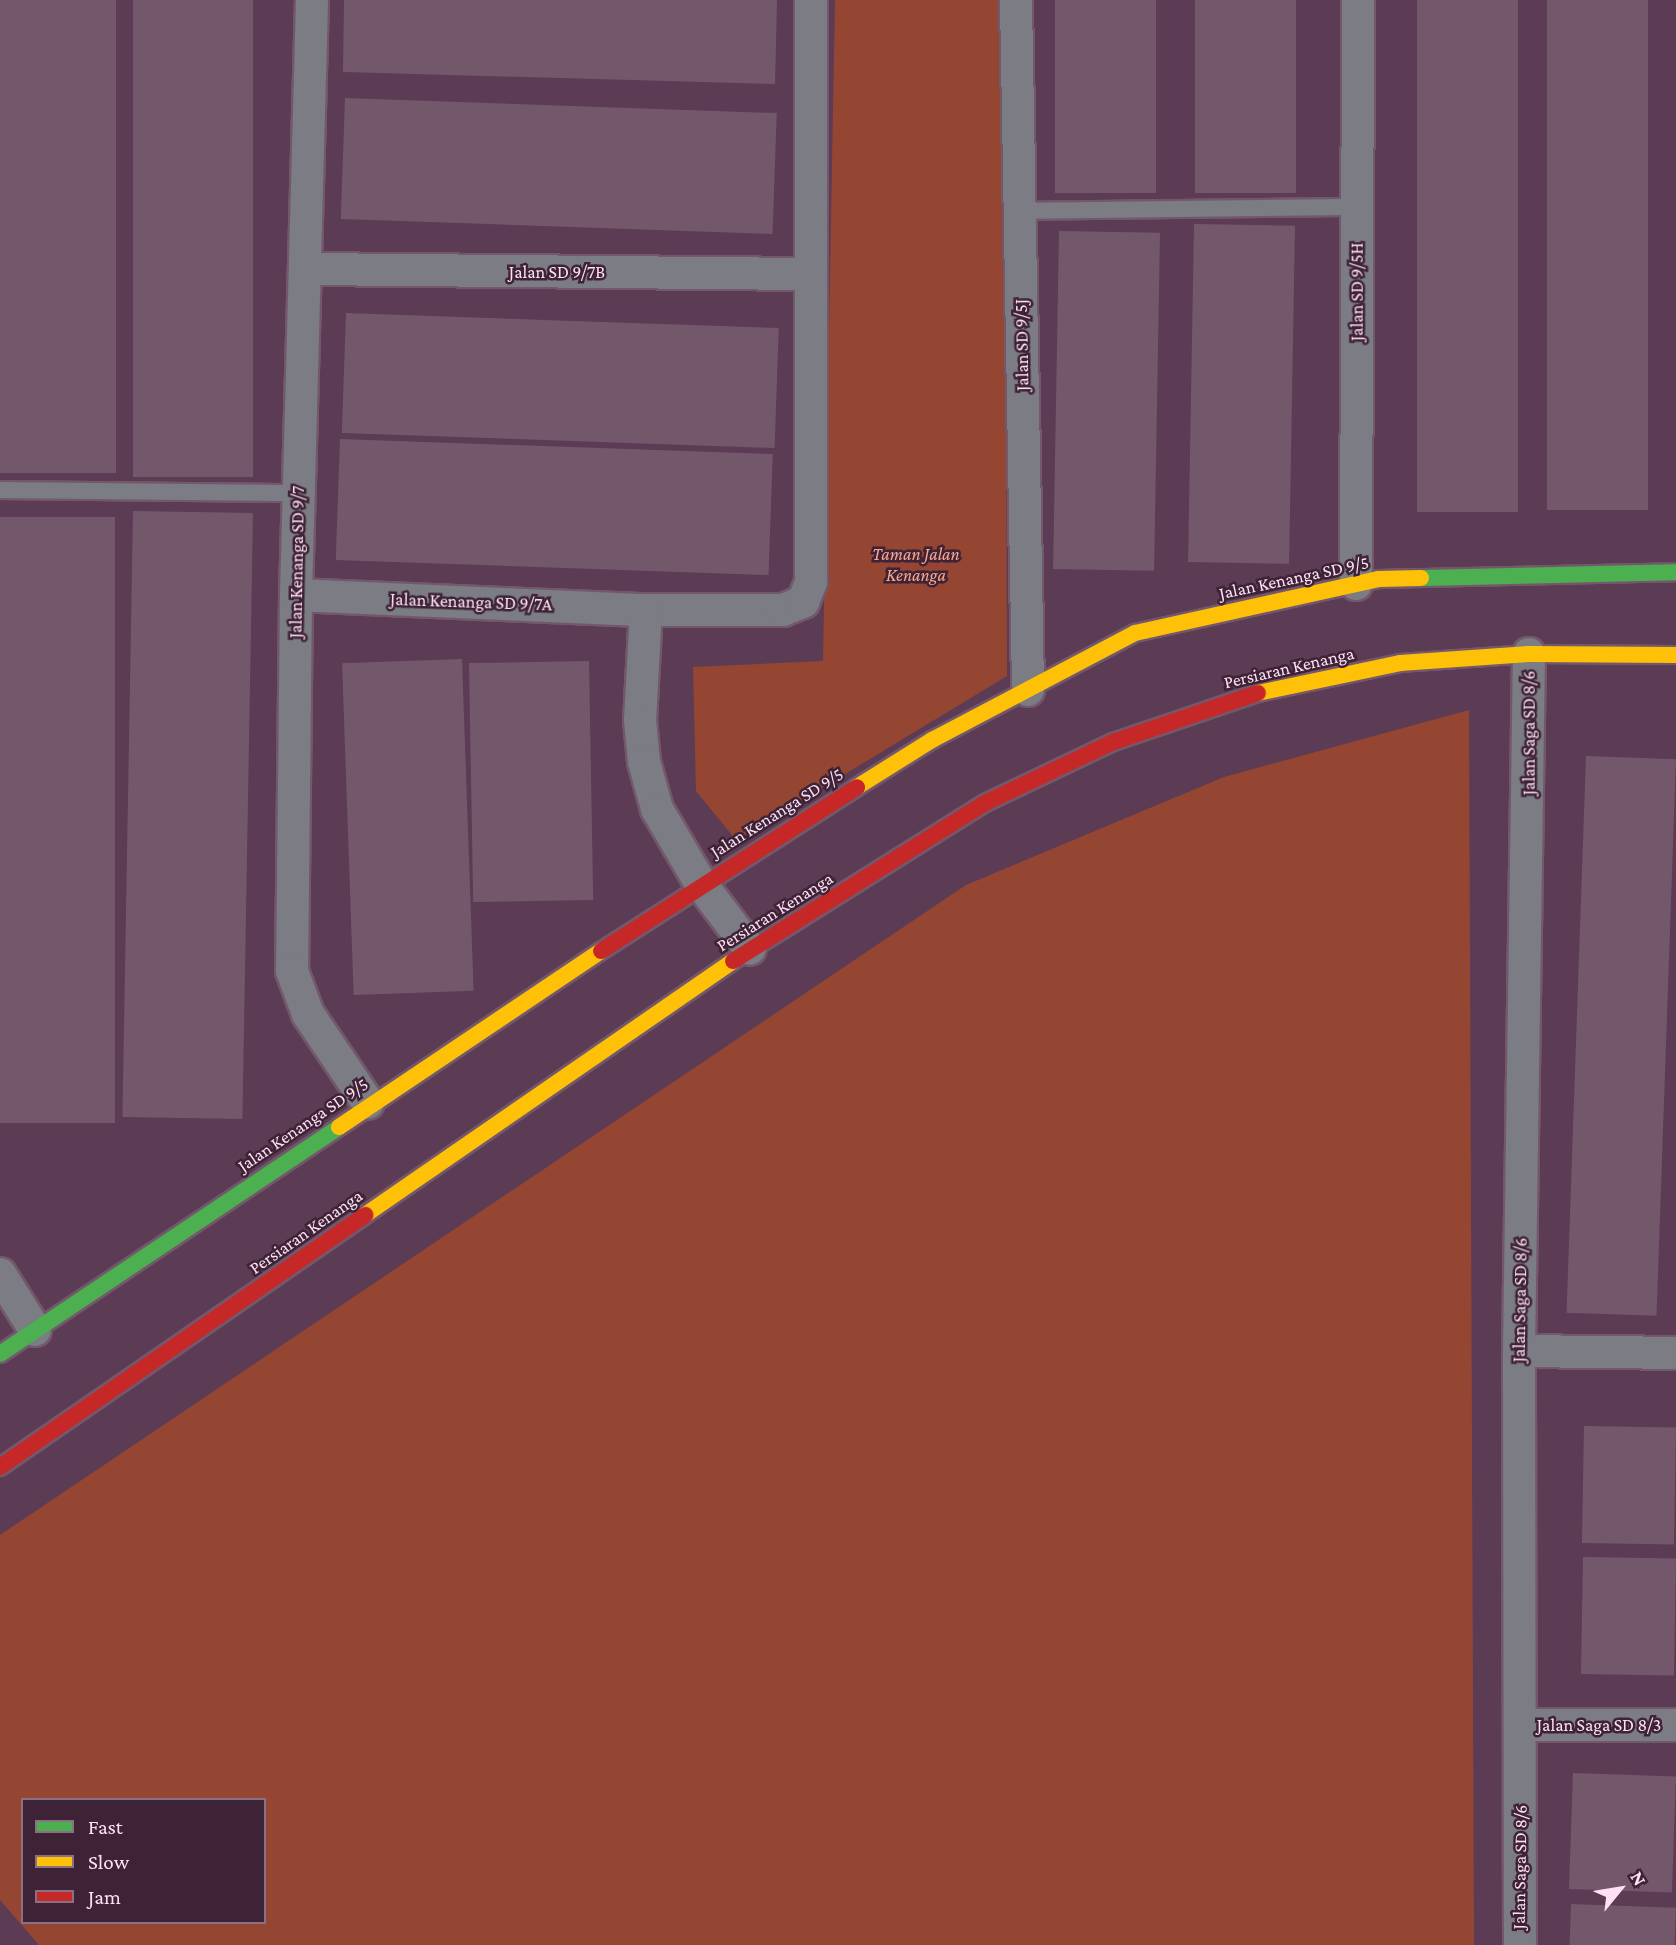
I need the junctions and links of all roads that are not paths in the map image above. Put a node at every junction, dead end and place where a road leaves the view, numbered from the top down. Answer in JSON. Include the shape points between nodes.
{"nodes":[{"id":1,"x":312,"y":0,"type":"edge"},
{"id":2,"x":811,"y":0,"type":"edge"},
{"id":3,"x":1016,"y":0,"type":"edge"},
{"id":4,"x":1358,"y":0,"type":"edge"},
{"id":5,"x":1357,"y":207,"type":"junction"},
{"id":6,"x":1020,"y":211,"type":"junction"},
{"id":7,"x":306,"y":270,"type":"junction"},
{"id":8,"x":809,"y":274,"type":"junction"},
{"id":9,"x":0,"y":490,"type":"edge"},
{"id":10,"x":298,"y":493,"type":"junction"},
{"id":11,"x":1676,"y":572,"type":"edge"},
{"id":12,"x":1356,"y":583,"type":"junction"},
{"id":13,"x":296,"y":595,"type":"junction"},
{"id":14,"x":646,"y":610,"type":"junction"},
{"id":15,"x":1529,"y":654,"type":"junction"},
{"id":16,"x":1676,"y":655,"type":"edge"},
{"id":17,"x":1028,"y":690,"type":"junction"},
{"id":18,"x":701,"y":884,"type":"junction"},
{"id":19,"x":750,"y":949,"type":"junction"},
{"id":20,"x":368,"y":1103,"type":"junction"},
{"id":21,"x":0,"y":1275,"type":"edge"},
{"id":22,"x":35,"y":1330,"type":"junction"},
{"id":23,"x":1519,"y":1350,"type":"junction"},
{"id":24,"x":1676,"y":1353,"type":"edge"},
{"id":25,"x":0,"y":1354,"type":"edge"},
{"id":26,"x":0,"y":1467,"type":"edge"},
{"id":27,"x":1522,"y":1725,"type":"junction"},
{"id":28,"x":1676,"y":1725,"type":"edge"},
{"id":29,"x":1520,"y":1945,"type":"edge"}],
"edges":[{"from":1,"to":7,"type":"street","name":"Jalan Kenanga SD 9/7"},
{"from":2,"to":8,"type":"street"},
{"from":3,"to":6,"type":"street","name":"Jalan SD 9/5J"},
{"from":4,"to":5,"type":"street","name":"Jalan SD 9/5H"},
{"from":5,"to":6,"type":"lane"},
{"from":5,"to":12,"type":"street","name":"Jalan SD 9/5H"},
{"from":6,"to":17,"type":"street","name":"Jalan SD 9/5J"},
{"from":7,"to":8,"type":"street","name":"Jalan SD 9/7B"},
{"from":7,"to":10,"type":"street","name":"Jalan Kenanga SD 9/7"},
{"from":8,"to":14,"type":"street","name":"Jalan Kenanga SD 9/7A","via":[[808,593],[803,602],[783,610]]},
{"from":9,"to":10,"type":"lane"},
{"from":10,"to":13,"type":"street","name":"Jalan Kenanga SD 9/7"},
{"from":11,"to":12,"type":"street","name":"Jalan Kenanga SD 9/5"},
{"from":12,"to":17,"type":"street","name":"Jalan Kenanga SD 9/5","via":[[1135,633]]},
{"from":13,"to":14,"type":"street","name":"Jalan Kenanga SD 9/7A"},
{"from":13,"to":20,"type":"street","name":"Jalan Kenanga SD 9/7","via":[[292,971],[308,1014]]},
{"from":14,"to":18,"type":"street","via":[[640,720],[644,762],[657,809]]},
{"from":15,"to":16,"type":"street","name":"Persiaran Kenanga"},
{"from":15,"to":19,"type":"street","name":"Persiaran Kenanga","via":[[1401,663],[1241,697],[1113,742],[985,803]]},
{"from":15,"to":23,"type":"street","name":"Jalan Saga SD 8/6"},
{"from":17,"to":18,"type":"street","name":"Jalan Kenanga SD 9/5","via":[[932,740]]},
{"from":18,"to":19,"type":"street"},
{"from":18,"to":20,"type":"street","name":"Jalan Kenanga SD 9/5"},
{"from":19,"to":26,"type":"street","name":"Persiaran Kenanga"},
{"from":20,"to":22,"type":"street","name":"Jalan Kenanga SD 9/5"},
{"from":21,"to":22,"type":"street"},
{"from":22,"to":25,"type":"street","name":"Jalan Kenanga SD 9/5"},
{"from":23,"to":24,"type":"street"},
{"from":23,"to":27,"type":"street","name":"Jalan Saga SD 8/6"},
{"from":27,"to":28,"type":"street","name":"Jalan Saga SD 8/3"},
{"from":27,"to":29,"type":"street","name":"Jalan Saga SD 8/6"}]}
